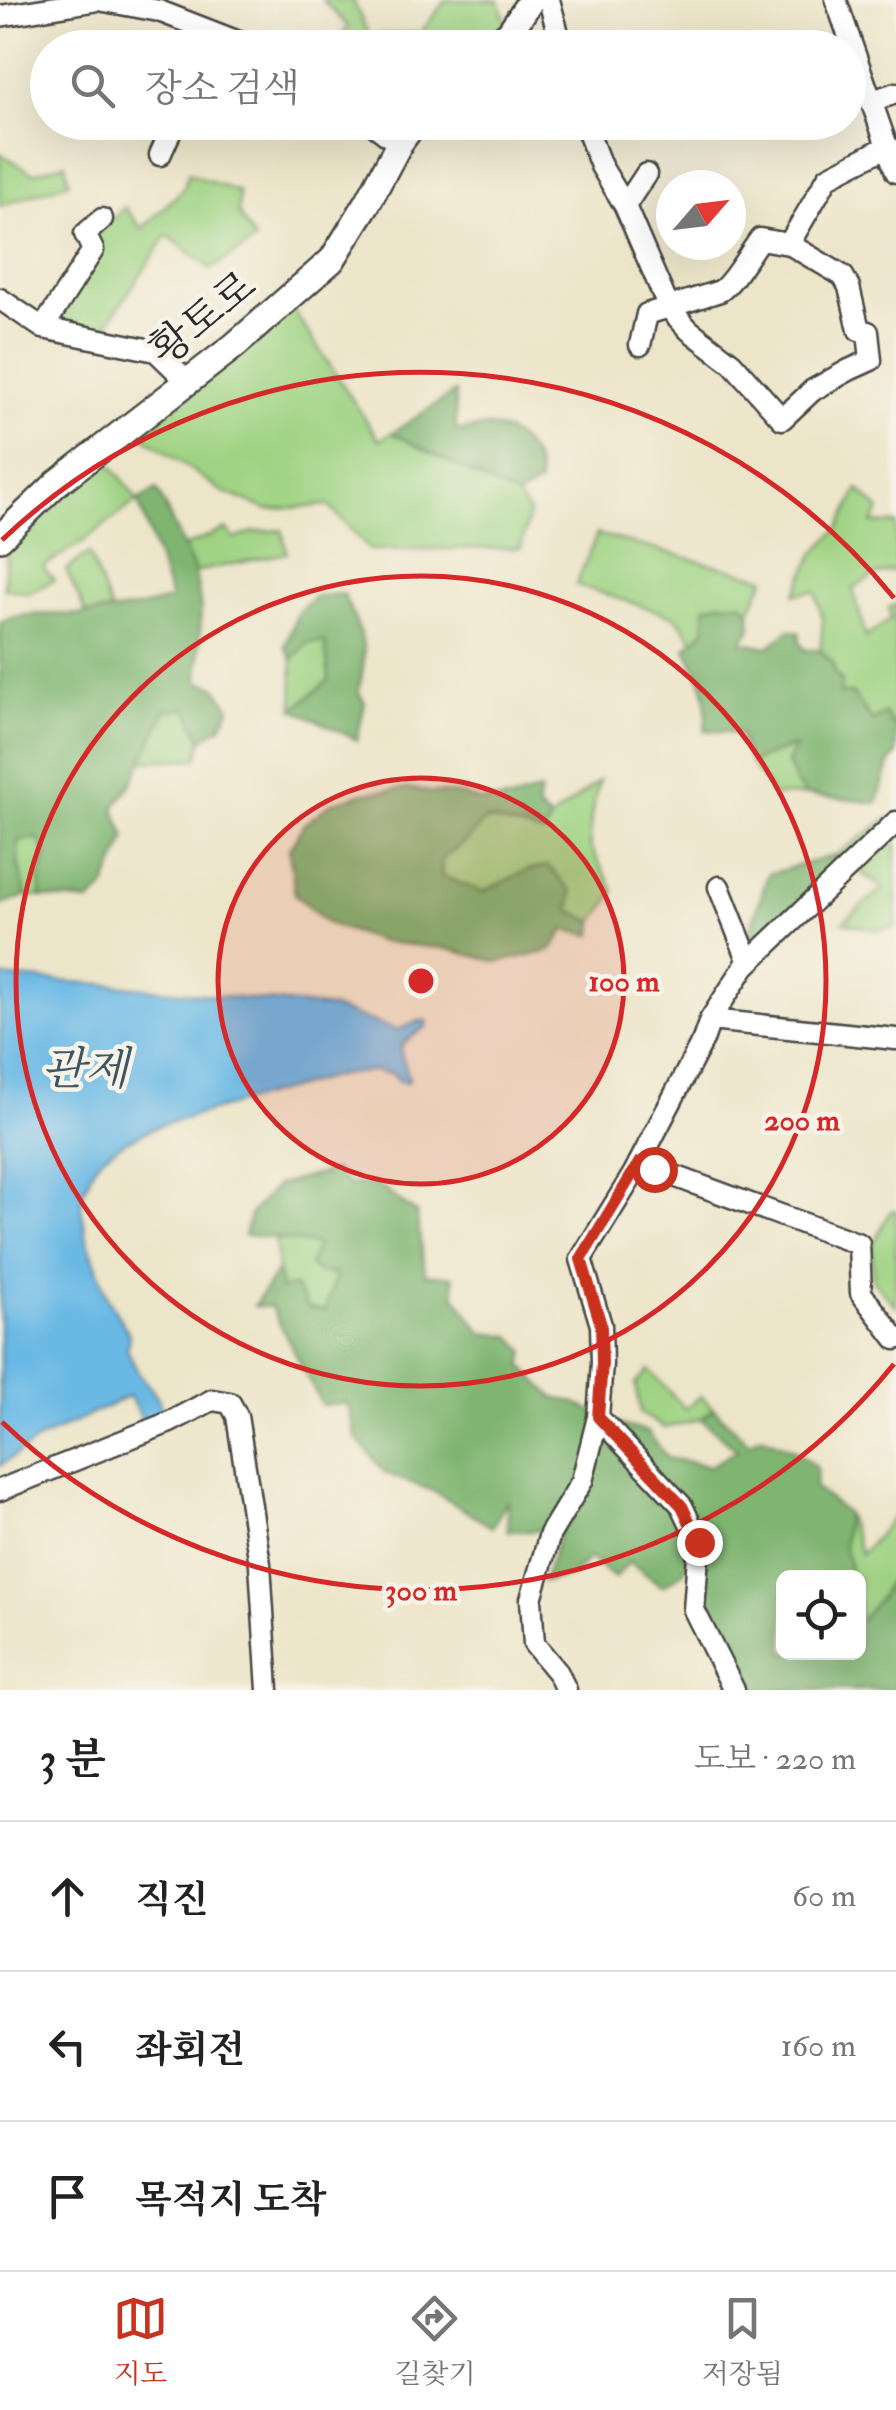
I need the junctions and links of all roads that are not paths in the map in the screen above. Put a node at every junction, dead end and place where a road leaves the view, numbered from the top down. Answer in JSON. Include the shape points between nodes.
{"nodes":[{"id":1,"x":531,"y":0,"type":"edge"},
{"id":2,"x":548,"y":0,"type":"edge"},
{"id":3,"x":836,"y":0,"type":"edge"},
{"id":4,"x":0,"y":16,"type":"edge"},
{"id":5,"x":195,"y":30,"type":"edge"},
{"id":6,"x":511,"y":30,"type":"edge"},
{"id":7,"x":557,"y":30,"type":"edge"},
{"id":8,"x":847,"y":30,"type":"edge"},
{"id":9,"x":866,"y":84,"type":"edge"},
{"id":10,"x":896,"y":93,"type":"edge"},
{"id":11,"x":872,"y":101,"type":"junction"},
{"id":12,"x":167,"y":140,"type":"edge"},
{"id":13,"x":394,"y":140,"type":"edge"},
{"id":14,"x":402,"y":140,"type":"edge"},
{"id":15,"x":591,"y":140,"type":"edge"},
{"id":16,"x":399,"y":144,"type":"junction"},
{"id":17,"x":888,"y":146,"type":"junction"},
{"id":18,"x":160,"y":155,"type":"dead end"},
{"id":19,"x":896,"y":172,"type":"edge"},
{"id":20,"x":646,"y":174,"type":"dead end"},
{"id":21,"x":625,"y":206,"type":"junction"},
{"id":22,"x":102,"y":218,"type":"dead end"},
{"id":23,"x":789,"y":244,"type":"junction"},
{"id":24,"x":0,"y":299,"type":"edge"},
{"id":25,"x":669,"y":308,"type":"junction"},
{"id":26,"x":44,"y":328,"type":"junction"},
{"id":27,"x":640,"y":345,"type":"dead end"},
{"id":28,"x":187,"y":381,"type":"junction"},
{"id":29,"x":0,"y":538,"type":"edge"},
{"id":30,"x":896,"y":822,"type":"edge"},
{"id":31,"x":719,"y":887,"type":"dead end"},
{"id":32,"x":749,"y":962,"type":"junction"},
{"id":33,"x":710,"y":1020,"type":"junction"},
{"id":34,"x":896,"y":1039,"type":"edge"},
{"id":35,"x":639,"y":1163,"type":"junction"},
{"id":36,"x":896,"y":1339,"type":"edge"},
{"id":37,"x":598,"y":1417,"type":"junction"},
{"id":38,"x":0,"y":1490,"type":"edge"},
{"id":39,"x":268,"y":1690,"type":"edge"},
{"id":40,"x":566,"y":1690,"type":"edge"},
{"id":41,"x":734,"y":1690,"type":"edge"}],
"edges":[{"from":1,"to":6,"type":"main road"},
{"from":2,"to":7,"type":"street"},
{"from":3,"to":8,"type":"street"},
{"from":4,"to":5,"type":"street","via":[[98,0],[159,11]]},
{"from":9,"to":11,"type":"street"},
{"from":10,"to":11,"type":"street"},
{"from":11,"to":17,"type":"street"},
{"from":12,"to":18,"type":"street"},
{"from":13,"to":16,"type":"street"},
{"from":14,"to":16,"type":"main road","name":"황토로"},
{"from":15,"to":21,"type":"street"},
{"from":16,"to":28,"type":"main road","name":"황토로","via":[[332,260]]},
{"from":17,"to":19,"type":"street"},
{"from":17,"to":23,"type":"street","via":[[828,176]]},
{"from":20,"to":21,"type":"street"},
{"from":21,"to":25,"type":"street"},
{"from":22,"to":26,"type":"street","via":[[85,234],[93,250]]},
{"from":23,"to":25,"type":"street","via":[[760,239],[729,286]]},
{"from":23,"to":25,"type":"street","via":[[843,276],[859,330],[868,332],[871,360],[813,390],[782,419]]},
{"from":24,"to":26,"type":"street"},
{"from":25,"to":27,"type":"street","via":[[647,314]]},
{"from":26,"to":28,"type":"street","via":[[156,351]]},
{"from":28,"to":29,"type":"main road","name":"황토로","via":[[57,483]]},
{"from":30,"to":32,"type":"street"},
{"from":31,"to":32,"type":"street"},
{"from":32,"to":33,"type":"street"},
{"from":33,"to":34,"type":"street"},
{"from":33,"to":35,"type":"street"},
{"from":35,"to":36,"type":"street","via":[[859,1244],[860,1293]]},
{"from":35,"to":37,"type":"street","via":[[581,1259],[601,1325]]},
{"from":37,"to":40,"type":"street","via":[[582,1481],[550,1534],[531,1599],[534,1644]]},
{"from":37,"to":41,"type":"street","via":[[682,1506],[699,1542],[694,1610]]},
{"from":38,"to":39,"type":"street","via":[[212,1400],[230,1402],[260,1564]]}]}
